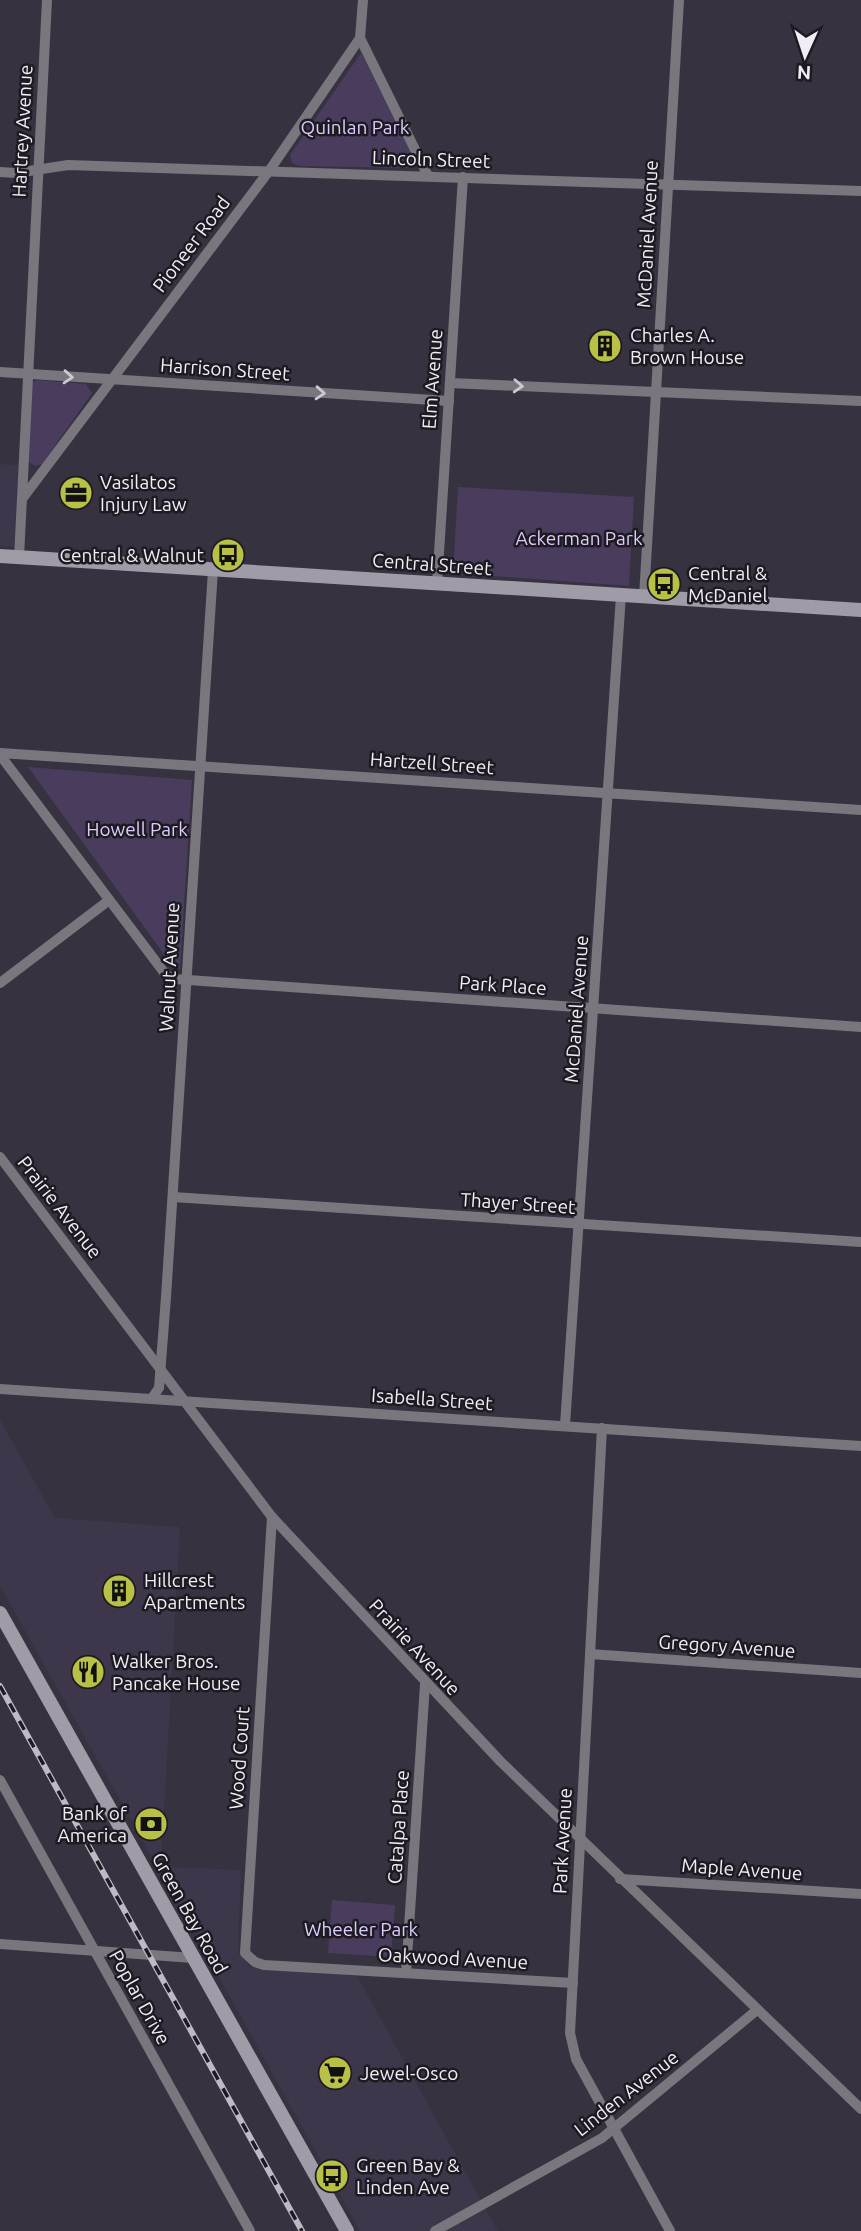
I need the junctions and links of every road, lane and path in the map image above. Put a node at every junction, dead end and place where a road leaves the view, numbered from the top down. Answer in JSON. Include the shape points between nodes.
{"nodes":[{"id":1,"x":47,"y":0,"type":"edge"},
{"id":2,"x":363,"y":0,"type":"edge"},
{"id":3,"x":679,"y":0,"type":"edge"},
{"id":4,"x":360,"y":38,"type":"junction"},
{"id":5,"x":37,"y":170,"type":"junction"},
{"id":6,"x":269,"y":171,"type":"junction"},
{"id":7,"x":0,"y":172,"type":"edge"},
{"id":8,"x":428,"y":177,"type":"junction"},
{"id":9,"x":463,"y":177,"type":"junction"},
{"id":10,"x":667,"y":185,"type":"junction"},
{"id":11,"x":861,"y":191,"type":"edge"},
{"id":12,"x":0,"y":372,"type":"edge"},
{"id":13,"x":28,"y":374,"type":"junction"},
{"id":14,"x":110,"y":379,"type":"junction"},
{"id":15,"x":450,"y":383,"type":"junction"},
{"id":16,"x":655,"y":392,"type":"junction"},
{"id":17,"x":449,"y":401,"type":"junction"},
{"id":18,"x":861,"y":401,"type":"edge"},
{"id":19,"x":22,"y":499,"type":"junction"},
{"id":20,"x":0,"y":556,"type":"edge"},
{"id":21,"x":19,"y":558,"type":"junction"},
{"id":22,"x":214,"y":570,"type":"junction"},
{"id":23,"x":437,"y":584,"type":"junction"},
{"id":24,"x":621,"y":595,"type":"junction"},
{"id":25,"x":644,"y":597,"type":"junction"},
{"id":26,"x":861,"y":610,"type":"edge"},
{"id":27,"x":0,"y":754,"type":"edge"},
{"id":28,"x":200,"y":764,"type":"junction"},
{"id":29,"x":608,"y":793,"type":"junction"},
{"id":30,"x":861,"y":810,"type":"edge"},
{"id":31,"x":108,"y":901,"type":"junction"},
{"id":32,"x":185,"y":981,"type":"junction"},
{"id":33,"x":0,"y":983,"type":"edge"},
{"id":34,"x":593,"y":1009,"type":"junction"},
{"id":35,"x":861,"y":1027,"type":"edge"},
{"id":36,"x":0,"y":1157,"type":"edge"},
{"id":37,"x":173,"y":1197,"type":"junction"},
{"id":38,"x":579,"y":1225,"type":"junction"},
{"id":39,"x":861,"y":1242,"type":"edge"},
{"id":40,"x":161,"y":1367,"type":"junction"},
{"id":41,"x":0,"y":1389,"type":"edge"},
{"id":42,"x":152,"y":1398,"type":"junction"},
{"id":43,"x":184,"y":1401,"type":"junction"},
{"id":44,"x":565,"y":1425,"type":"junction"},
{"id":45,"x":602,"y":1428,"type":"junction"},
{"id":46,"x":861,"y":1446,"type":"edge"},
{"id":47,"x":272,"y":1517,"type":"junction"},
{"id":48,"x":0,"y":1613,"type":"edge"},
{"id":49,"x":590,"y":1654,"type":"junction"},
{"id":50,"x":861,"y":1673,"type":"edge"},
{"id":51,"x":425,"y":1684,"type":"junction"},
{"id":52,"x":0,"y":1780,"type":"edge"},
{"id":53,"x":580,"y":1841,"type":"junction"},
{"id":54,"x":621,"y":1879,"type":"junction"},
{"id":55,"x":861,"y":1894,"type":"edge"},
{"id":56,"x":0,"y":1944,"type":"edge"},
{"id":57,"x":95,"y":1951,"type":"junction"},
{"id":58,"x":193,"y":1958,"type":"junction"},
{"id":59,"x":249,"y":1958,"type":"joint"},
{"id":60,"x":406,"y":1973,"type":"junction"},
{"id":61,"x":573,"y":1983,"type":"junction"},
{"id":62,"x":757,"y":2010,"type":"junction"},
{"id":63,"x":861,"y":2109,"type":"edge"},
{"id":64,"x":613,"y":2130,"type":"junction"},
{"id":65,"x":250,"y":2231,"type":"edge"},
{"id":66,"x":347,"y":2231,"type":"edge"},
{"id":67,"x":435,"y":2231,"type":"edge"},
{"id":68,"x":670,"y":2231,"type":"edge"}],
"edges":[{"from":1,"to":5,"type":"street","name":"Hartrey Avenue"},
{"from":2,"to":4,"type":"street","name":"Pioneer Road"},
{"from":3,"to":10,"type":"street","name":"McDaniel Avenue"},
{"from":4,"to":6,"type":"street","name":"Pioneer Road"},
{"from":4,"to":8,"type":"street"},
{"from":5,"to":6,"type":"street","name":"Lincoln Street","via":[[68,165]]},
{"from":5,"to":7,"type":"street","name":"Lincoln Street"},
{"from":5,"to":13,"type":"street","name":"Hartrey Avenue"},
{"from":6,"to":8,"type":"street","name":"Lincoln Street"},
{"from":6,"to":14,"type":"street","name":"Pioneer Road"},
{"from":8,"to":9,"type":"street","name":"Lincoln Street"},
{"from":9,"to":10,"type":"street","name":"Lincoln Street"},
{"from":9,"to":15,"type":"street","name":"Elm Avenue"},
{"from":10,"to":11,"type":"street","name":"Lincoln Street"},
{"from":10,"to":16,"type":"street","name":"McDaniel Avenue"},
{"from":12,"to":13,"type":"street","name":"Harrison Street"},
{"from":13,"to":14,"type":"street","name":"Harrison Street","one_way":true},
{"from":13,"to":19,"type":"street","name":"Hartrey Avenue"},
{"from":14,"to":17,"type":"street","name":"Harrison Street","one_way":true},
{"from":14,"to":19,"type":"street","name":"Pioneer Road"},
{"from":15,"to":16,"type":"street","one_way":true},
{"from":15,"to":17,"type":"street","name":"Elm Avenue"},
{"from":16,"to":18,"type":"street"},
{"from":16,"to":25,"type":"street","name":"McDaniel Avenue"},
{"from":17,"to":23,"type":"street","name":"Elm Avenue"},
{"from":19,"to":21,"type":"street","name":"Hartrey Avenue"},
{"from":20,"to":21,"type":"main road","name":"Central Street"},
{"from":21,"to":22,"type":"main road","name":"Central Street"},
{"from":22,"to":23,"type":"main road","name":"Central Street"},
{"from":22,"to":28,"type":"street","name":"Walnut Avenue"},
{"from":23,"to":24,"type":"main road","name":"Central Street"},
{"from":24,"to":25,"type":"main road","name":"Central Street"},
{"from":24,"to":29,"type":"street","name":"McDaniel Avenue"},
{"from":25,"to":26,"type":"main road","name":"Central Street"},
{"from":27,"to":28,"type":"street","name":"Hartzell Street"},
{"from":27,"to":31,"type":"street"},
{"from":28,"to":29,"type":"street","name":"Hartzell Street"},
{"from":28,"to":32,"type":"street","name":"Walnut Avenue"},
{"from":29,"to":30,"type":"street","name":"Hartzell Street"},
{"from":29,"to":34,"type":"street","name":"McDaniel Avenue"},
{"from":31,"to":32,"type":"street","via":[[166,975]]},
{"from":31,"to":33,"type":"street"},
{"from":32,"to":34,"type":"street","name":"Park Place"},
{"from":32,"to":37,"type":"street","name":"Walnut Avenue"},
{"from":34,"to":35,"type":"street","name":"Park Place"},
{"from":34,"to":38,"type":"street","name":"McDaniel Avenue"},
{"from":36,"to":40,"type":"street","name":"Prairie Avenue"},
{"from":37,"to":38,"type":"street","name":"Thayer Street"},
{"from":37,"to":40,"type":"street","name":"Walnut Avenue"},
{"from":38,"to":39,"type":"street","name":"Thayer Street"},
{"from":38,"to":44,"type":"street","name":"McDaniel Avenue"},
{"from":40,"to":42,"type":"street","name":"Walnut Avenue","via":[[159,1388]]},
{"from":40,"to":43,"type":"street","name":"Prairie Avenue"},
{"from":41,"to":42,"type":"street","name":"Isabella Street"},
{"from":42,"to":43,"type":"street","name":"Isabella Street"},
{"from":43,"to":44,"type":"street","name":"Isabella Street"},
{"from":43,"to":47,"type":"street","name":"Prairie Avenue"},
{"from":44,"to":45,"type":"street","name":"Isabella Street"},
{"from":45,"to":46,"type":"street","name":"Isabella Street"},
{"from":45,"to":49,"type":"street","name":"Park Avenue"},
{"from":47,"to":51,"type":"street","name":"Prairie Avenue"},
{"from":47,"to":59,"type":"street","name":"Wood Court","via":[[244,1945]]},
{"from":48,"to":58,"type":"main road","name":"Green Bay Road"},
{"from":49,"to":50,"type":"street","name":"Gregory Avenue"},
{"from":49,"to":53,"type":"street","name":"Park Avenue"},
{"from":51,"to":53,"type":"street","name":"Prairie Avenue"},
{"from":51,"to":60,"type":"street","name":"Catalpa Place"},
{"from":52,"to":57,"type":"street","name":"Poplar Drive"},
{"from":53,"to":54,"type":"street","name":"Prairie Avenue"},
{"from":53,"to":61,"type":"street","name":"Park Avenue"},
{"from":54,"to":55,"type":"street","name":"Maple Avenue"},
{"from":54,"to":62,"type":"street","name":"Prairie Avenue"},
{"from":56,"to":57,"type":"street"},
{"from":57,"to":58,"type":"street"},
{"from":57,"to":65,"type":"street","name":"Poplar Drive"},
{"from":58,"to":66,"type":"main road","name":"Green Bay Road"},
{"from":59,"to":60,"type":"street","name":"Oakwood Avenue","via":[[264,1965]]},
{"from":60,"to":61,"type":"street","name":"Oakwood Avenue"},
{"from":61,"to":64,"type":"street","name":"Park Avenue","via":[[572,2046]]},
{"from":62,"to":63,"type":"street","name":"Prairie Avenue"},
{"from":62,"to":64,"type":"street","name":"Linden Avenue"},
{"from":64,"to":67,"type":"street","name":"Linden Avenue"},
{"from":64,"to":68,"type":"street","name":"Park Avenue"}]}
